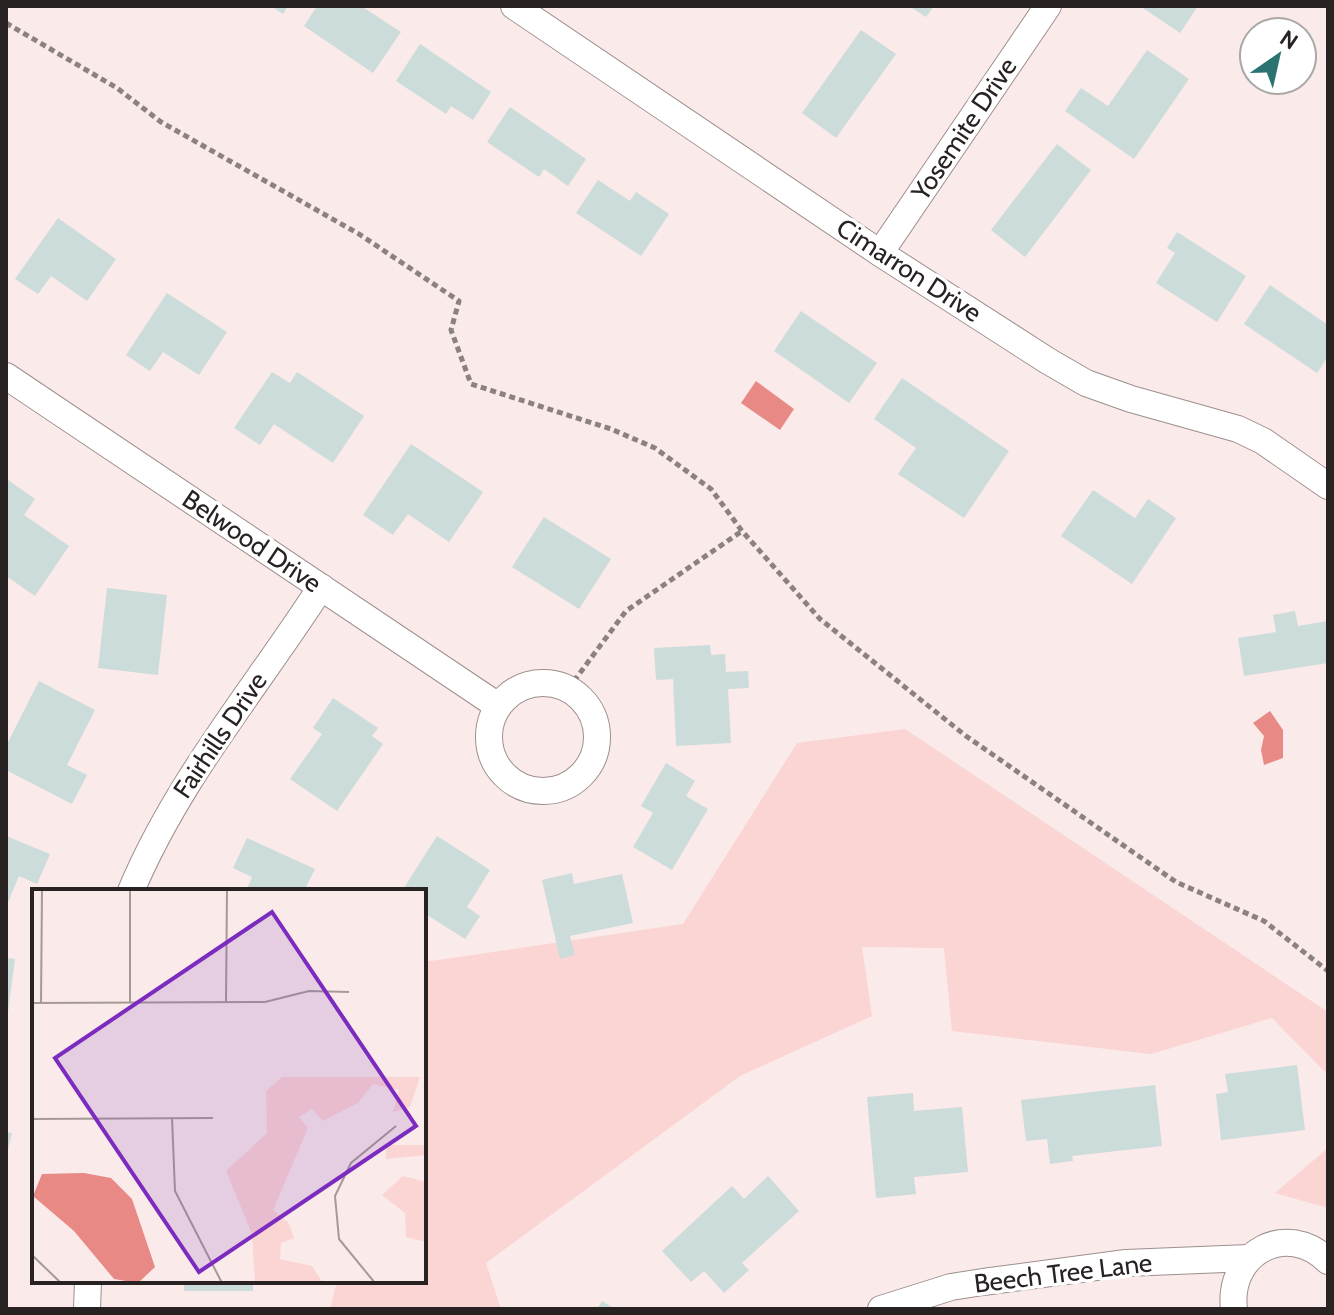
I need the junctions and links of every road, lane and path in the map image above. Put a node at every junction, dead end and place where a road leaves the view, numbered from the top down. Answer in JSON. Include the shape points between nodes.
{"nodes":[{"id":1,"x":514,"y":6,"type":"edge"},
{"id":2,"x":1048,"y":6,"type":"edge"},
{"id":3,"x":6,"y":23,"type":"edge"},
{"id":4,"x":880,"y":253,"type":"junction"},
{"id":5,"x":6,"y":376,"type":"edge"},
{"id":6,"x":1328,"y":486,"type":"edge"},
{"id":7,"x":742,"y":531,"type":"junction"},
{"id":8,"x":321,"y":587,"type":"junction"},
{"id":9,"x":568,"y":689,"type":"junction"},
{"id":10,"x":498,"y":706,"type":"junction"},
{"id":11,"x":132,"y":889,"type":"edge"},
{"id":12,"x":1328,"y":971,"type":"edge"},
{"id":13,"x":1249,"y":1258,"type":"junction"},
{"id":14,"x":1328,"y":1261,"type":"edge"},
{"id":15,"x":88,"y":1283,"type":"edge"},
{"id":16,"x":87,"y":1309,"type":"edge"},
{"id":17,"x":881,"y":1309,"type":"edge"},
{"id":18,"x":1234,"y":1309,"type":"edge"}],
"edges":[{"from":1,"to":4,"type":"street","name":"Cimarron Drive"},
{"from":2,"to":4,"type":"street","name":"Yosemite Drive"},
{"from":3,"to":7,"type":"path","via":[[117,88],[161,122],[359,234],[459,301],[451,330],[471,384],[655,448],[711,489]]},
{"from":4,"to":6,"type":"street","name":"Cimarron Drive","via":[[1086,383],[1238,429]]},
{"from":5,"to":8,"type":"street","name":"Belwood Drive"},
{"from":7,"to":9,"type":"path","via":[[626,611]]},
{"from":7,"to":12,"type":"path","via":[[820,619],[966,736],[1176,882],[1264,921]]},
{"from":8,"to":10,"type":"street","name":"Belwood Drive"},
{"from":8,"to":11,"type":"street","name":"Fairhills Drive","via":[[204,754]]},
{"from":9,"to":10,"type":"street","via":[[533,683]]},
{"from":9,"to":10,"type":"street","via":[[592,714],[597,741],[588,768],[552,791],[524,788],[501,772],[489,747],[491,719]]},
{"from":13,"to":14,"type":"street","name":"Beech Tree Lane","via":[[1287,1243],[1301,1244]]},
{"from":13,"to":17,"type":"street","name":"Beech Tree Lane","via":[[1126,1263],[1026,1276],[951,1287]]},
{"from":13,"to":18,"type":"street","via":[[1234,1283]]},
{"from":15,"to":16,"type":"street"}]}
